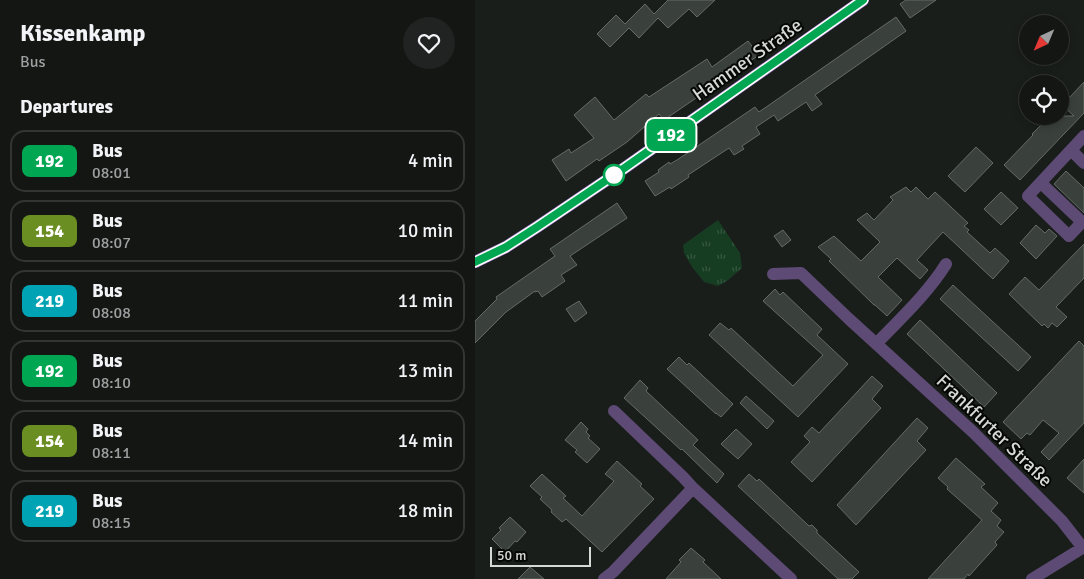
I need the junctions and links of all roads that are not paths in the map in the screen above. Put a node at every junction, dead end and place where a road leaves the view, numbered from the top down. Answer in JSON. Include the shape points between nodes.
{"nodes":[{"id":1,"x":863,"y":0,"type":"edge"},
{"id":2,"x":1084,"y":136,"type":"edge"},
{"id":3,"x":1071,"y":150,"type":"junction"},
{"id":4,"x":1084,"y":163,"type":"edge"},
{"id":5,"x":1041,"y":183,"type":"dead end"},
{"id":6,"x":475,"y":262,"type":"edge"},
{"id":7,"x":946,"y":264,"type":"dead end"},
{"id":8,"x":773,"y":274,"type":"dead end"},
{"id":9,"x":876,"y":344,"type":"junction"},
{"id":10,"x":614,"y":411,"type":"dead end"},
{"id":11,"x":693,"y":488,"type":"junction"},
{"id":12,"x":1083,"y":548,"type":"edge"},
{"id":13,"x":604,"y":579,"type":"edge"},
{"id":14,"x":791,"y":579,"type":"edge"},
{"id":15,"x":1032,"y":579,"type":"edge"}],
"edges":[{"from":1,"to":6,"type":"main road","name":"Hammer Straße","via":[[623,169],[506,247]]},
{"from":2,"to":3,"type":"street"},
{"from":3,"to":4,"type":"street"},
{"from":3,"to":5,"type":"street"},
{"from":7,"to":9,"type":"street","via":[[924,293]]},
{"from":8,"to":9,"type":"street","name":"Frankfurter Straße","via":[[801,273]]},
{"from":9,"to":12,"type":"street","name":"Frankfurter Straße","via":[[1038,496]]},
{"from":10,"to":11,"type":"street"},
{"from":11,"to":13,"type":"street"},
{"from":11,"to":14,"type":"street"},
{"from":12,"to":15,"type":"street"}]}
